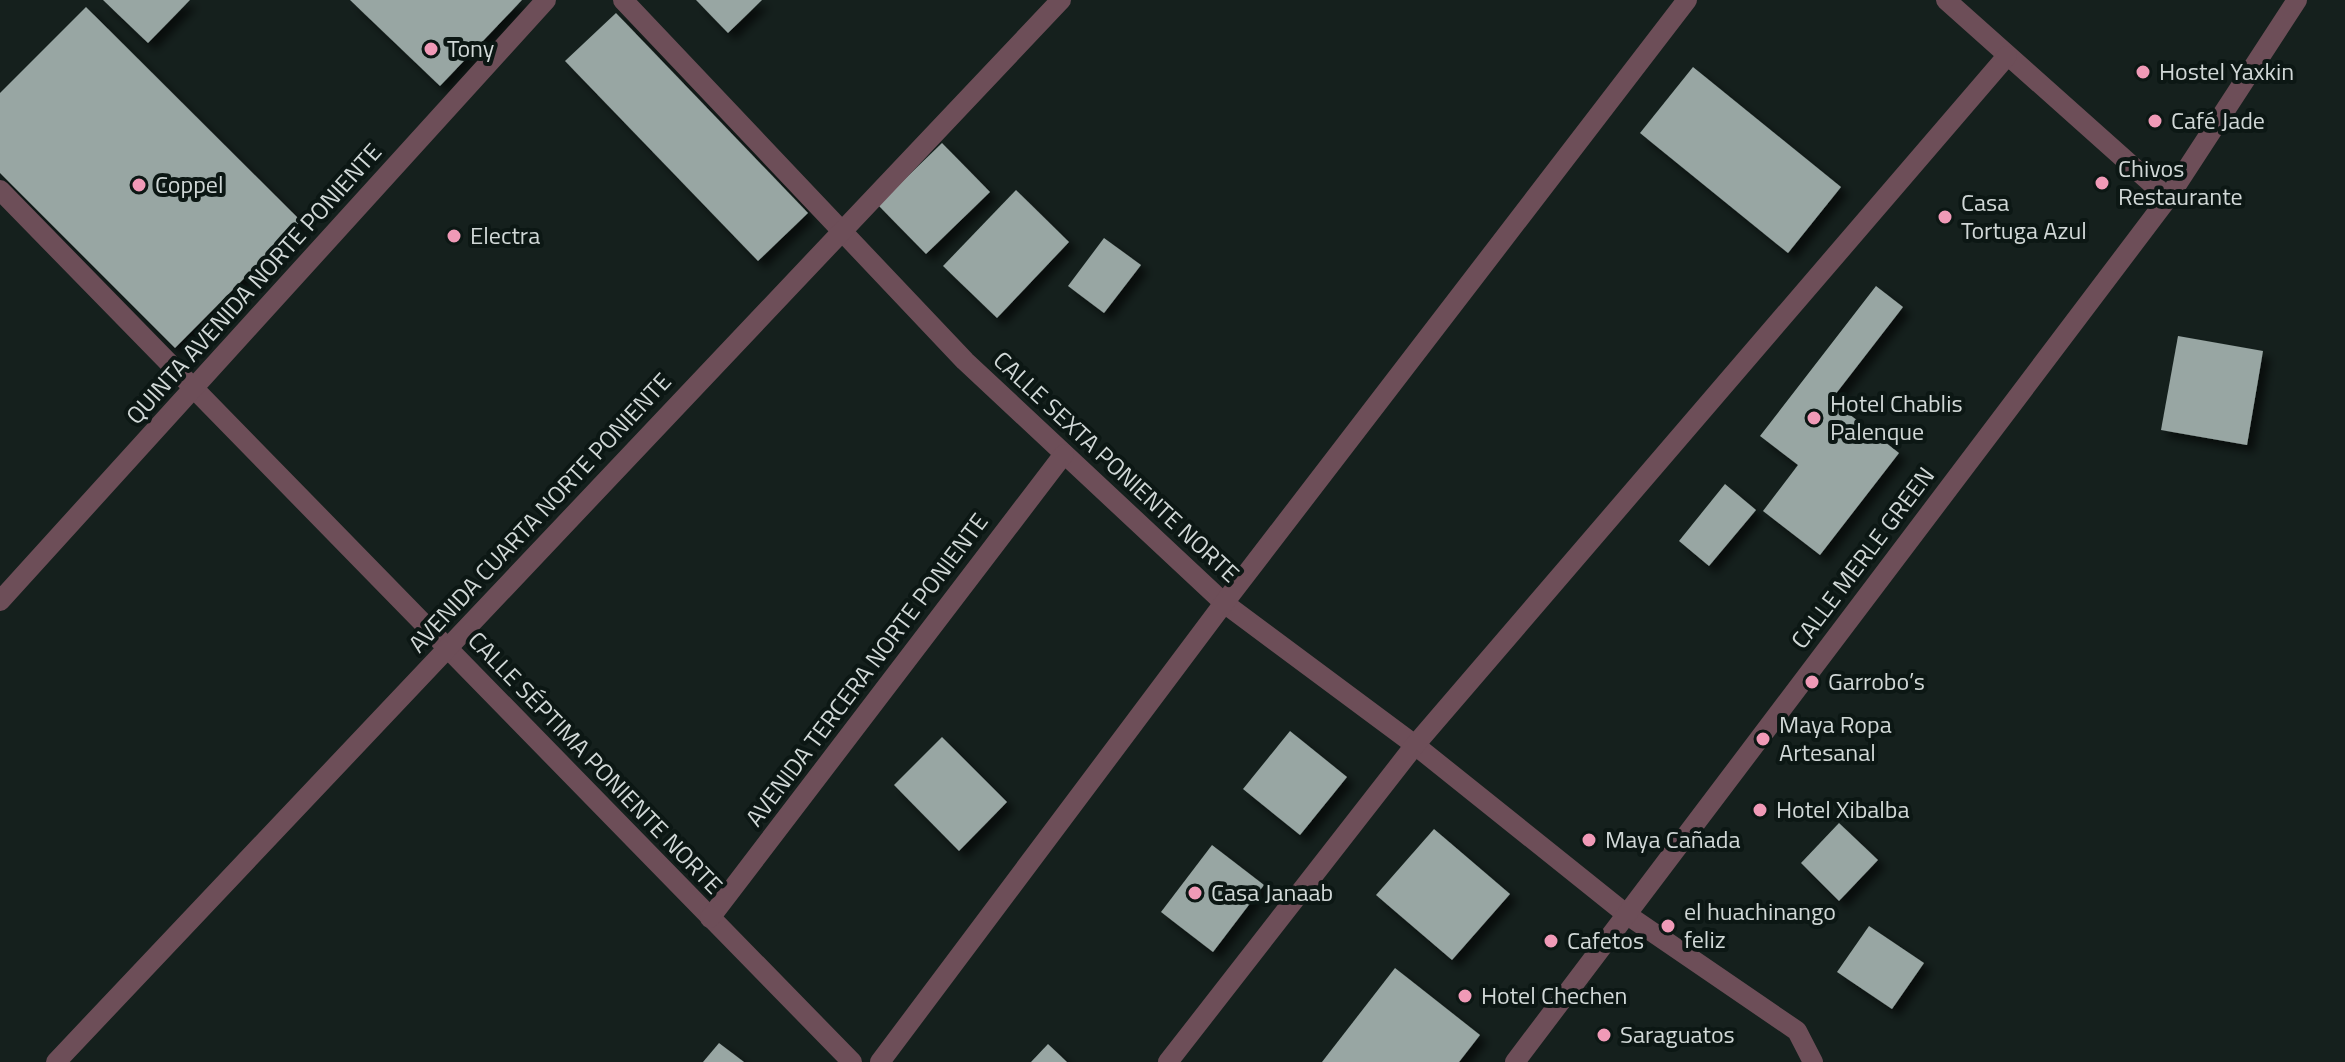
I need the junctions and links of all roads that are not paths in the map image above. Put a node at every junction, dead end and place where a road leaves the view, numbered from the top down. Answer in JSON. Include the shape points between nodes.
{"nodes":[{"id":1,"x":546,"y":0,"type":"edge"},
{"id":2,"x":623,"y":0,"type":"edge"},
{"id":3,"x":1061,"y":0,"type":"edge"},
{"id":4,"x":1687,"y":0,"type":"edge"},
{"id":5,"x":1946,"y":0,"type":"edge"},
{"id":6,"x":2297,"y":0,"type":"edge"},
{"id":7,"x":2007,"y":56,"type":"junction"},
{"id":8,"x":0,"y":190,"type":"edge"},
{"id":9,"x":2168,"y":198,"type":"junction"},
{"id":10,"x":843,"y":231,"type":"junction"},
{"id":11,"x":195,"y":389,"type":"junction"},
{"id":12,"x":1064,"y":454,"type":"junction"},
{"id":13,"x":0,"y":601,"type":"edge"},
{"id":14,"x":1224,"y":603,"type":"junction"},
{"id":15,"x":447,"y":649,"type":"junction"},
{"id":16,"x":1415,"y":745,"type":"junction"},
{"id":17,"x":1626,"y":914,"type":"junction"},
{"id":18,"x":710,"y":918,"type":"junction"},
{"id":19,"x":56,"y":1062,"type":"edge"},
{"id":20,"x":852,"y":1062,"type":"edge"},
{"id":21,"x":880,"y":1062,"type":"edge"},
{"id":22,"x":1168,"y":1062,"type":"edge"},
{"id":23,"x":1515,"y":1062,"type":"edge"},
{"id":24,"x":1813,"y":1062,"type":"edge"}],
"edges":[{"from":1,"to":11,"type":"street","name":"QUINTA AVENIDA NORTE PONIENTE"},
{"from":2,"to":10,"type":"street","name":"CALLE SEXTA PONIENTE NORTE"},
{"from":3,"to":10,"type":"street","name":"AVENIDA CUARTA NORTE PONIENTE"},
{"from":4,"to":14,"type":"street"},
{"from":5,"to":7,"type":"street"},
{"from":6,"to":9,"type":"street","name":"CALLE MERLE GREEN"},
{"from":7,"to":9,"type":"street"},
{"from":7,"to":16,"type":"street"},
{"from":8,"to":11,"type":"street","name":"CALLE SÉPTIMA PONIENTE NORTE"},
{"from":9,"to":17,"type":"street","name":"CALLE MERLE GREEN"},
{"from":10,"to":12,"type":"street","name":"CALLE SEXTA PONIENTE NORTE","via":[[965,361]]},
{"from":10,"to":15,"type":"street","name":"AVENIDA CUARTA NORTE PONIENTE"},
{"from":11,"to":13,"type":"street","name":"QUINTA AVENIDA NORTE PONIENTE"},
{"from":11,"to":15,"type":"street","name":"CALLE SÉPTIMA PONIENTE NORTE"},
{"from":12,"to":14,"type":"street","name":"CALLE SEXTA PONIENTE NORTE"},
{"from":12,"to":18,"type":"street","name":"AVENIDA TERCERA NORTE PONIENTE"},
{"from":14,"to":16,"type":"street","name":"CALLE SEXTA PONIENTE NORTE"},
{"from":14,"to":21,"type":"street"},
{"from":15,"to":18,"type":"street","name":"CALLE SÉPTIMA PONIENTE NORTE"},
{"from":15,"to":19,"type":"street","name":"AVENIDA CUARTA NORTE PONIENTE"},
{"from":16,"to":17,"type":"street","name":"CALLE SEXTA PONIENTE NORTE"},
{"from":16,"to":22,"type":"street"},
{"from":17,"to":23,"type":"street","name":"CALLE MERLE GREEN"},
{"from":17,"to":24,"type":"street","name":"CALLE SEXTA PONIENTE NORTE","via":[[1797,1031]]},
{"from":18,"to":20,"type":"street","name":"CALLE SÉPTIMA PONIENTE NORTE"}]}
